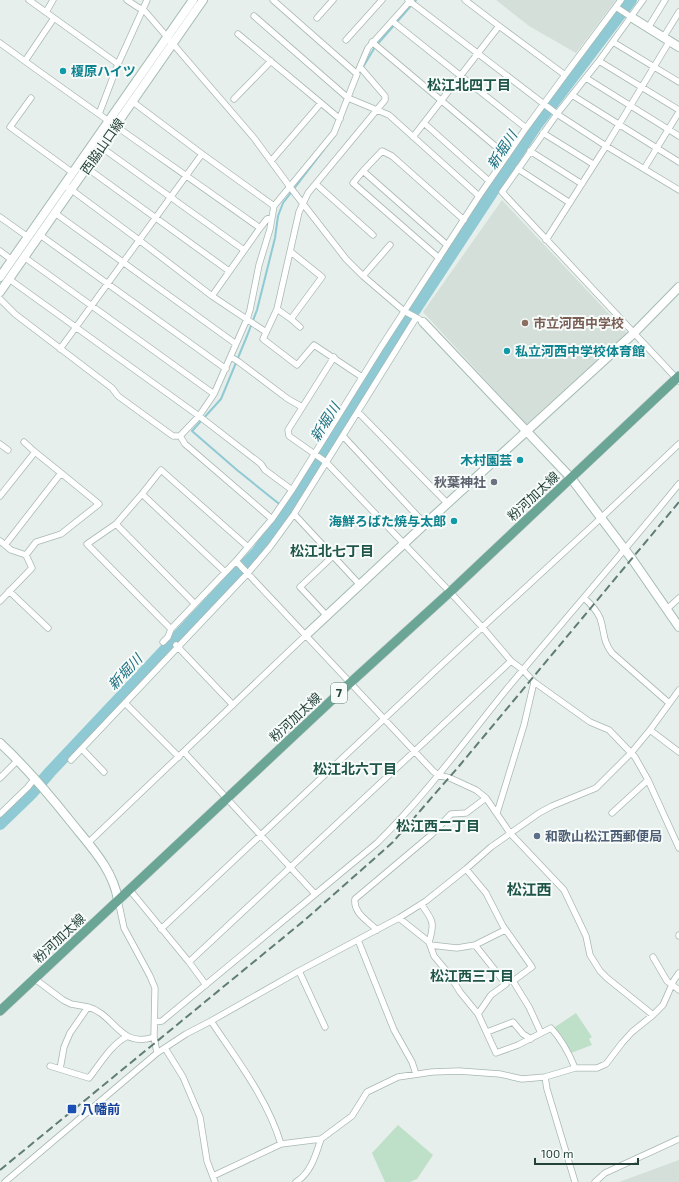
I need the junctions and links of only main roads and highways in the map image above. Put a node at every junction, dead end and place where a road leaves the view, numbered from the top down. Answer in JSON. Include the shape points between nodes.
{"nodes":[{"id":1,"x":678,"y":378,"type":"edge"},
{"id":2,"x":0,"y":1011,"type":"edge"}],
"edges":[{"from":1,"to":2,"type":"main road","name":"粉河加太線","number":"7"}]}
